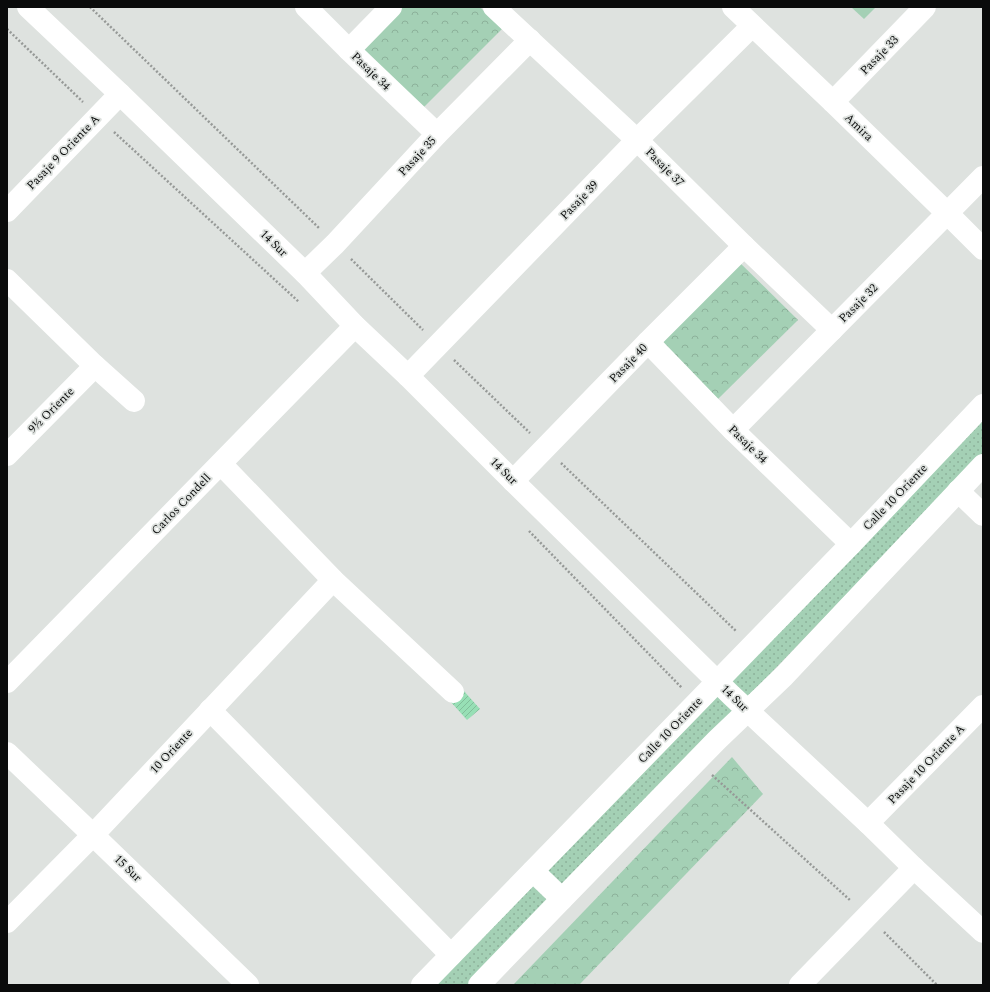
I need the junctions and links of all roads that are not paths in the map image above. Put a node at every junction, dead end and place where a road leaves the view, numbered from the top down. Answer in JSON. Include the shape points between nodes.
{"nodes":[{"id":1,"x":28,"y":7,"type":"edge"},
{"id":2,"x":306,"y":7,"type":"edge"},
{"id":3,"x":391,"y":7,"type":"edge"},
{"id":4,"x":494,"y":7,"type":"edge"},
{"id":5,"x":733,"y":7,"type":"edge"},
{"id":6,"x":925,"y":7,"type":"edge"},
{"id":7,"x":752,"y":26,"type":"junction"},
{"id":8,"x":530,"y":40,"type":"junction"},
{"id":9,"x":349,"y":50,"type":"junction"},
{"id":10,"x":120,"y":94,"type":"junction"},
{"id":11,"x":833,"y":102,"type":"junction"},
{"id":12,"x":437,"y":134,"type":"junction"},
{"id":13,"x":638,"y":140,"type":"junction"},
{"id":14,"x":983,"y":177,"type":"edge"},
{"id":15,"x":7,"y":211,"type":"edge"},
{"id":16,"x":947,"y":213,"type":"junction"},
{"id":17,"x":744,"y":246,"type":"junction"},
{"id":18,"x":983,"y":249,"type":"edge"},
{"id":19,"x":305,"y":273,"type":"junction"},
{"id":20,"x":7,"y":280,"type":"edge"},
{"id":21,"x":355,"y":326,"type":"junction"},
{"id":22,"x":832,"y":330,"type":"junction"},
{"id":23,"x":648,"y":342,"type":"junction"},
{"id":24,"x":96,"y":366,"type":"junction"},
{"id":25,"x":408,"y":376,"type":"junction"},
{"id":26,"x":134,"y":401,"type":"dead end"},
{"id":27,"x":983,"y":405,"type":"edge"},
{"id":28,"x":733,"y":430,"type":"junction"},
{"id":29,"x":7,"y":455,"type":"edge"},
{"id":30,"x":221,"y":464,"type":"junction"},
{"id":31,"x":983,"y":465,"type":"edge"},
{"id":32,"x":513,"y":481,"type":"junction"},
{"id":33,"x":958,"y":491,"type":"junction"},
{"id":34,"x":983,"y":515,"type":"edge"},
{"id":35,"x":851,"y":544,"type":"junction"},
{"id":36,"x":333,"y":580,"type":"junction"},
{"id":37,"x":717,"y":681,"type":"junction"},
{"id":38,"x":7,"y":682,"type":"edge"},
{"id":39,"x":453,"y":692,"type":"dead end"},
{"id":40,"x":983,"y":706,"type":"edge"},
{"id":41,"x":210,"y":710,"type":"junction"},
{"id":42,"x":748,"y":710,"type":"junction"},
{"id":43,"x":7,"y":753,"type":"edge"},
{"id":44,"x":868,"y":823,"type":"junction"},
{"id":45,"x":93,"y":835,"type":"junction"},
{"id":46,"x":914,"y":868,"type":"junction"},
{"id":47,"x":533,"y":871,"type":"junction"},
{"id":48,"x":562,"y":899,"type":"junction"},
{"id":49,"x":7,"y":922,"type":"edge"},
{"id":50,"x":983,"y":932,"type":"edge"},
{"id":51,"x":451,"y":955,"type":"junction"},
{"id":52,"x":487,"y":982,"type":"edge"},
{"id":53,"x":248,"y":985,"type":"edge"},
{"id":54,"x":422,"y":985,"type":"edge"},
{"id":55,"x":800,"y":985,"type":"edge"}],
"edges":[{"from":1,"to":10,"type":"street","name":"14 Sur"},
{"from":2,"to":9,"type":"street","name":"Pasaje 34"},
{"from":3,"to":9,"type":"street"},
{"from":4,"to":8,"type":"street","name":"Pasaje 37"},
{"from":5,"to":7,"type":"street","name":"Amira"},
{"from":6,"to":11,"type":"street","name":"Pasaje 33"},
{"from":7,"to":11,"type":"street","name":"Amira"},
{"from":7,"to":13,"type":"street","name":"Pasaje 39"},
{"from":8,"to":12,"type":"street","name":"Pasaje 35"},
{"from":8,"to":13,"type":"street","name":"Pasaje 37"},
{"from":9,"to":12,"type":"street","name":"Pasaje 34"},
{"from":10,"to":15,"type":"street","name":"Pasaje 9 Oriente A"},
{"from":10,"to":19,"type":"street","name":"14 Sur"},
{"from":11,"to":16,"type":"street","name":"Amira"},
{"from":12,"to":19,"type":"street","name":"Pasaje 35"},
{"from":13,"to":17,"type":"street","name":"Pasaje 37"},
{"from":13,"to":25,"type":"street","name":"Pasaje 39"},
{"from":14,"to":16,"type":"street","name":"Pasaje 32"},
{"from":16,"to":18,"type":"street","name":"Amira"},
{"from":16,"to":22,"type":"street","name":"Pasaje 32"},
{"from":17,"to":22,"type":"street","name":"Pasaje 37"},
{"from":17,"to":23,"type":"street","name":"Pasaje 40"},
{"from":19,"to":21,"type":"street","name":"14 Sur"},
{"from":20,"to":24,"type":"street"},
{"from":21,"to":25,"type":"street","name":"14 Sur"},
{"from":21,"to":30,"type":"street","name":"Carlos Condell"},
{"from":22,"to":28,"type":"street","name":"Pasaje 32"},
{"from":23,"to":28,"type":"street","name":"Pasaje 34"},
{"from":23,"to":32,"type":"street","name":"Pasaje 40"},
{"from":24,"to":26,"type":"street"},
{"from":24,"to":29,"type":"street","name":"9½ Oriente"},
{"from":25,"to":32,"type":"street","name":"14 Sur"},
{"from":27,"to":35,"type":"street","name":"Calle 10 Oriente"},
{"from":28,"to":35,"type":"street","name":"Pasaje 34"},
{"from":30,"to":36,"type":"street"},
{"from":30,"to":38,"type":"street","name":"Carlos Condell"},
{"from":31,"to":33,"type":"street"},
{"from":32,"to":37,"type":"street","name":"14 Sur"},
{"from":33,"to":34,"type":"street"},
{"from":33,"to":42,"type":"street","via":[[784,676]]},
{"from":35,"to":37,"type":"street","name":"Calle 10 Oriente"},
{"from":36,"to":39,"type":"street"},
{"from":36,"to":41,"type":"street","name":"10 Oriente"},
{"from":37,"to":42,"type":"street","name":"14 Sur"},
{"from":37,"to":47,"type":"street","name":"Calle 10 Oriente"},
{"from":40,"to":44,"type":"street","name":"Pasaje 10 Oriente A"},
{"from":41,"to":45,"type":"street","name":"10 Oriente"},
{"from":41,"to":51,"type":"street"},
{"from":42,"to":44,"type":"street","name":"14 Sur"},
{"from":42,"to":48,"type":"street"},
{"from":43,"to":45,"type":"street","name":"15 Sur"},
{"from":44,"to":46,"type":"street","name":"14 Sur"},
{"from":45,"to":49,"type":"street","name":"10 Oriente"},
{"from":45,"to":53,"type":"street","name":"15 Sur"},
{"from":46,"to":50,"type":"street","name":"14 Sur"},
{"from":46,"to":55,"type":"street"},
{"from":47,"to":48,"type":"street"},
{"from":47,"to":51,"type":"street","name":"Calle 10 Oriente"},
{"from":48,"to":52,"type":"street"},
{"from":51,"to":54,"type":"street","name":"Calle 10 Oriente"}]}
